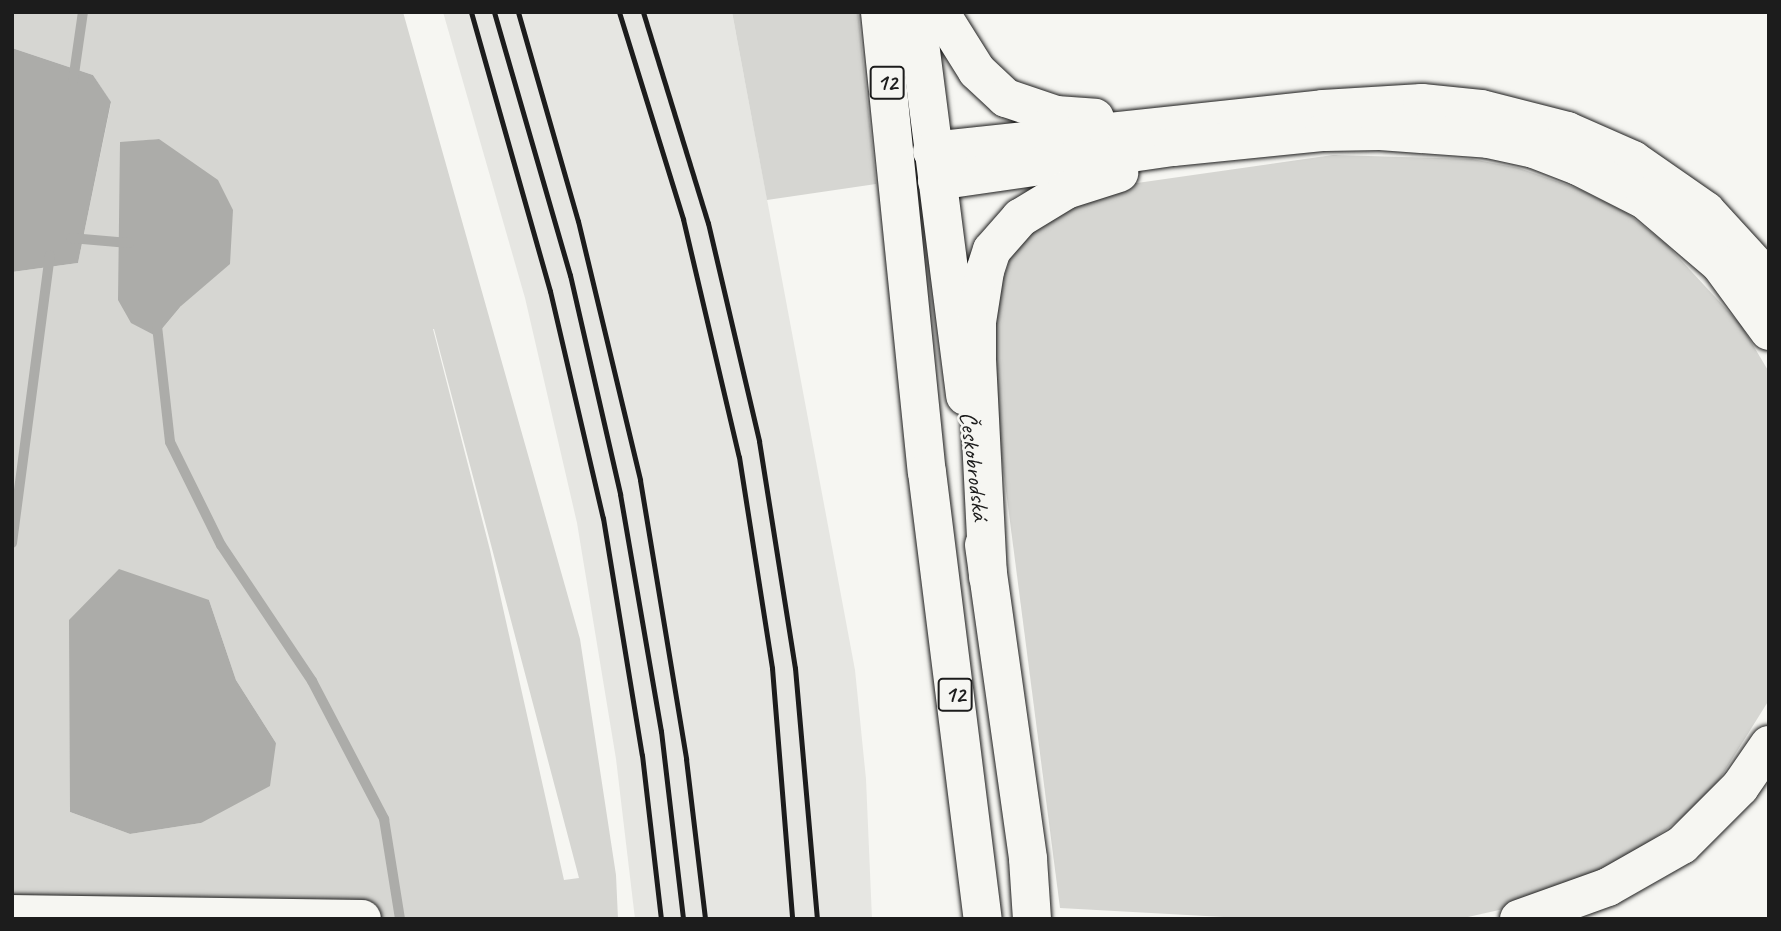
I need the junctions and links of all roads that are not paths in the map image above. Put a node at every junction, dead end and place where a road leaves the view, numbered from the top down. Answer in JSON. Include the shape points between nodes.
{"nodes":[{"id":1,"x":880,"y":12,"type":"edge"},
{"id":2,"x":916,"y":12,"type":"edge"},
{"id":3,"x":940,"y":12,"type":"edge"},
{"id":4,"x":1223,"y":120,"type":"junction"},
{"id":5,"x":1380,"y":131,"type":"junction"},
{"id":6,"x":935,"y":166,"type":"junction"},
{"id":7,"x":896,"y":169,"type":"junction"},
{"id":8,"x":1769,"y":280,"type":"edge"},
{"id":9,"x":1769,"y":331,"type":"edge"},
{"id":10,"x":988,"y":577,"type":"junction"},
{"id":11,"x":1769,"y":745,"type":"edge"},
{"id":12,"x":12,"y":914,"type":"edge"},
{"id":13,"x":362,"y":919,"type":"edge"},
{"id":14,"x":984,"y":919,"type":"edge"},
{"id":15,"x":1032,"y":919,"type":"edge"},
{"id":16,"x":1520,"y":919,"type":"edge"}],
"edges":[{"from":1,"to":7,"type":"main road","name":"Českobrodská","number":"12"},
{"from":2,"to":6,"type":"main road","name":"Českobrodská"},
{"from":3,"to":4,"type":"main road","via":[[984,79],[1021,105],[1082,118]]},
{"from":4,"to":6,"type":"main road"},
{"from":4,"to":8,"type":"main road","via":[[1412,103],[1531,119],[1600,143],[1658,176],[1706,211]]},
{"from":5,"to":6,"type":"main road"},
{"from":5,"to":9,"type":"main road","via":[[1488,139],[1534,149],[1614,183],[1667,217],[1712,256]]},
{"from":5,"to":10,"type":"main road","via":[[1113,174],[1042,203],[1005,232],[985,271],[977,322]]},
{"from":6,"to":7,"type":"main road"},
{"from":6,"to":10,"type":"main road","name":"Českobrodská"},
{"from":7,"to":14,"type":"main road","name":"Českobrodská","number":"12","via":[[927,472]]},
{"from":10,"to":15,"type":"main road","name":"Českobrodská","via":[[1028,859]]},
{"from":11,"to":16,"type":"main road","via":[[1740,787],[1682,845],[1608,887]]},
{"from":12,"to":13,"type":"main road"}]}
